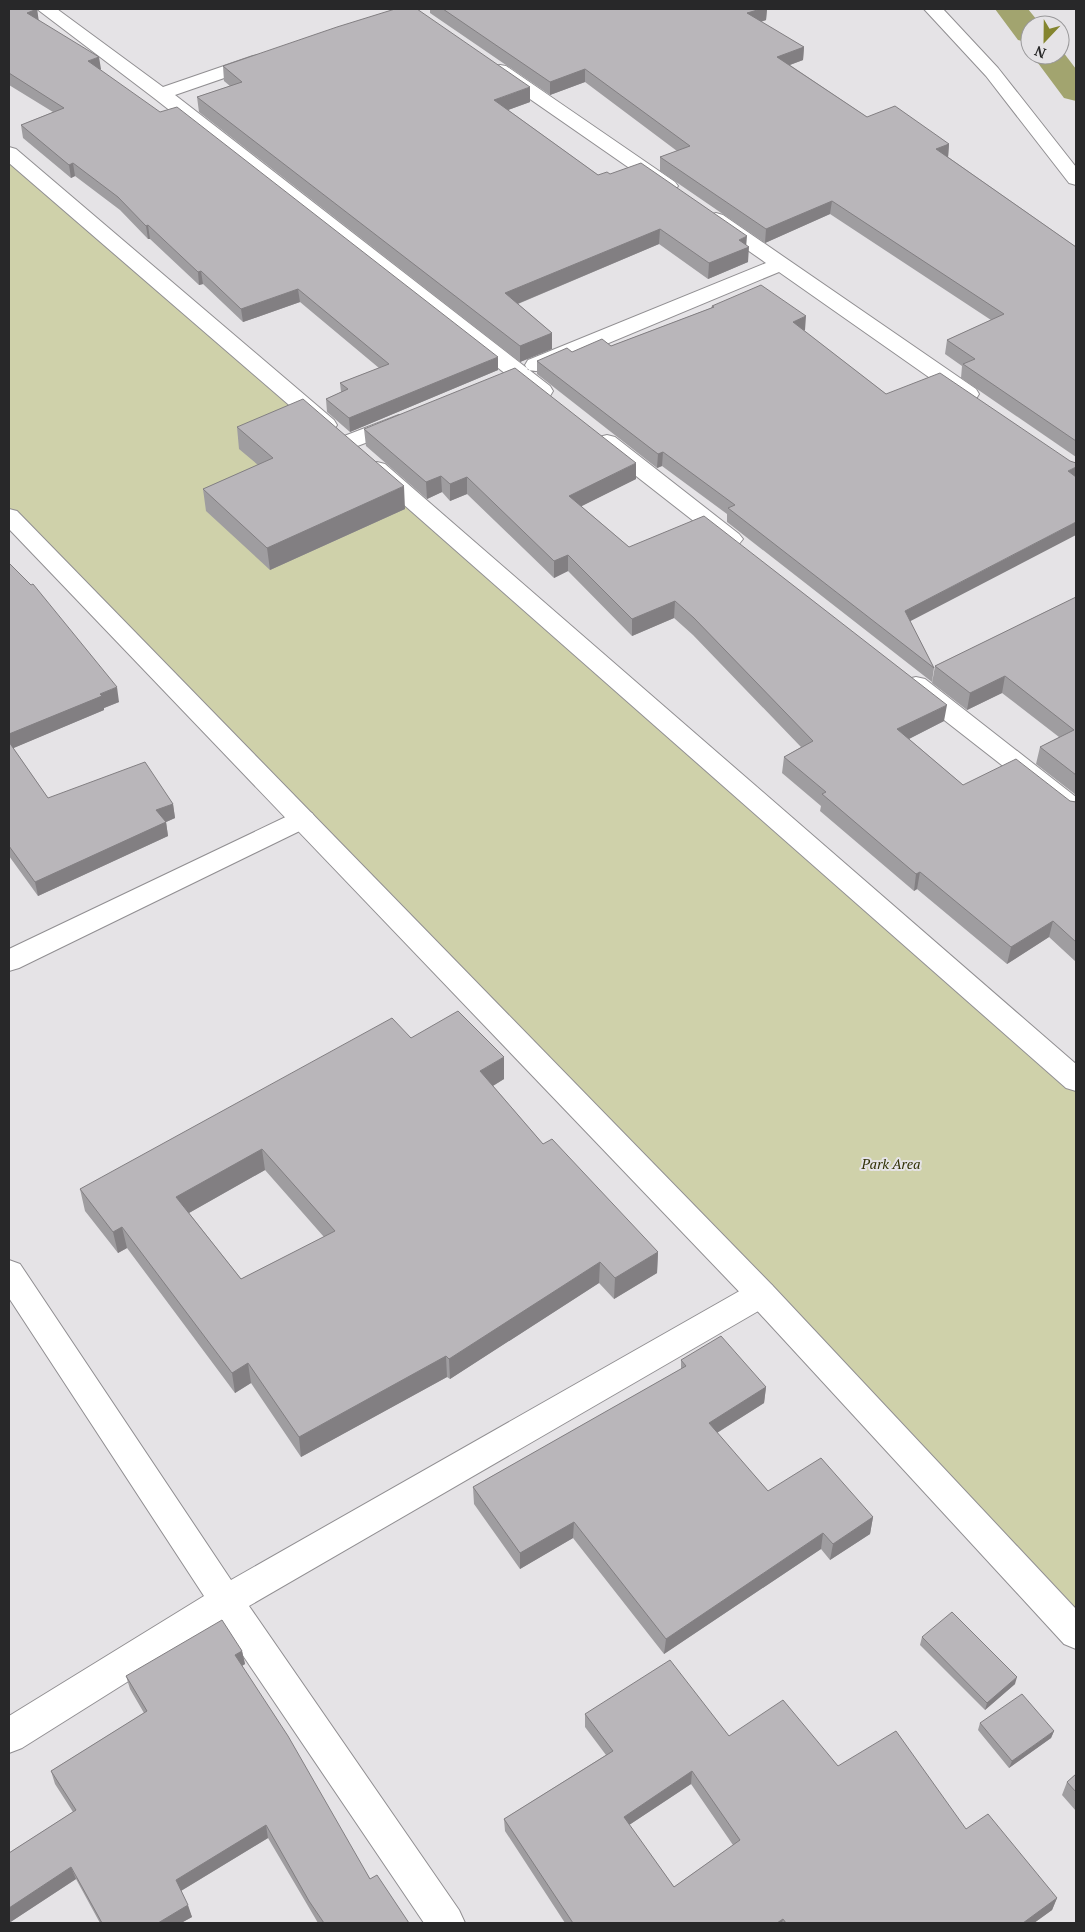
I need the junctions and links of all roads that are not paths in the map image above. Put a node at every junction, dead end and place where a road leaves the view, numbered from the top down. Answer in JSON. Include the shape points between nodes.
{"nodes":[{"id":1,"x":46,"y":9,"type":"edge"},
{"id":2,"x":933,"y":9,"type":"edge"},
{"id":3,"x":272,"y":56,"type":"edge"},
{"id":4,"x":484,"y":60,"type":"edge"},
{"id":5,"x":162,"y":94,"type":"junction"},
{"id":6,"x":9,"y":154,"type":"edge"},
{"id":7,"x":1076,"y":179,"type":"edge"},
{"id":8,"x":682,"y":196,"type":"edge"},
{"id":9,"x":698,"y":208,"type":"edge"},
{"id":10,"x":781,"y":264,"type":"junction"},
{"id":11,"x":509,"y":376,"type":"junction"},
{"id":12,"x":557,"y":403,"type":"edge"},
{"id":13,"x":986,"y":406,"type":"edge"},
{"id":14,"x":419,"y":413,"type":"edge"},
{"id":15,"x":589,"y":428,"type":"edge"},
{"id":16,"x":347,"y":443,"type":"junction"},
{"id":17,"x":9,"y":516,"type":"edge"},
{"id":18,"x":746,"y":551,"type":"edge"},
{"id":19,"x":903,"y":674,"type":"edge"},
{"id":20,"x":1076,"y":810,"type":"edge"},
{"id":21,"x":303,"y":819,"type":"junction"},
{"id":22,"x":9,"y":961,"type":"edge"},
{"id":23,"x":1076,"y":1080,"type":"edge"},
{"id":24,"x":9,"y":1273,"type":"edge"},
{"id":25,"x":761,"y":1294,"type":"junction"},
{"id":26,"x":226,"y":1601,"type":"junction"},
{"id":27,"x":1076,"y":1633,"type":"edge"},
{"id":28,"x":9,"y":1736,"type":"edge"},
{"id":29,"x":446,"y":1923,"type":"edge"}],
"edges":[{"from":1,"to":5,"type":"street"},
{"from":2,"to":7,"type":"street","via":[[992,72]]},
{"from":3,"to":5,"type":"street"},
{"from":4,"to":8,"type":"street"},
{"from":5,"to":11,"type":"street"},
{"from":6,"to":16,"type":"street"},
{"from":9,"to":10,"type":"street"},
{"from":10,"to":11,"type":"street"},
{"from":10,"to":13,"type":"street"},
{"from":11,"to":12,"type":"street"},
{"from":14,"to":16,"type":"street"},
{"from":15,"to":18,"type":"street"},
{"from":16,"to":23,"type":"street"},
{"from":17,"to":21,"type":"street"},
{"from":19,"to":20,"type":"street"},
{"from":21,"to":22,"type":"street"},
{"from":21,"to":25,"type":"street"},
{"from":24,"to":26,"type":"street"},
{"from":25,"to":26,"type":"street"},
{"from":25,"to":27,"type":"street"},
{"from":26,"to":28,"type":"street"},
{"from":26,"to":29,"type":"street"}]}
